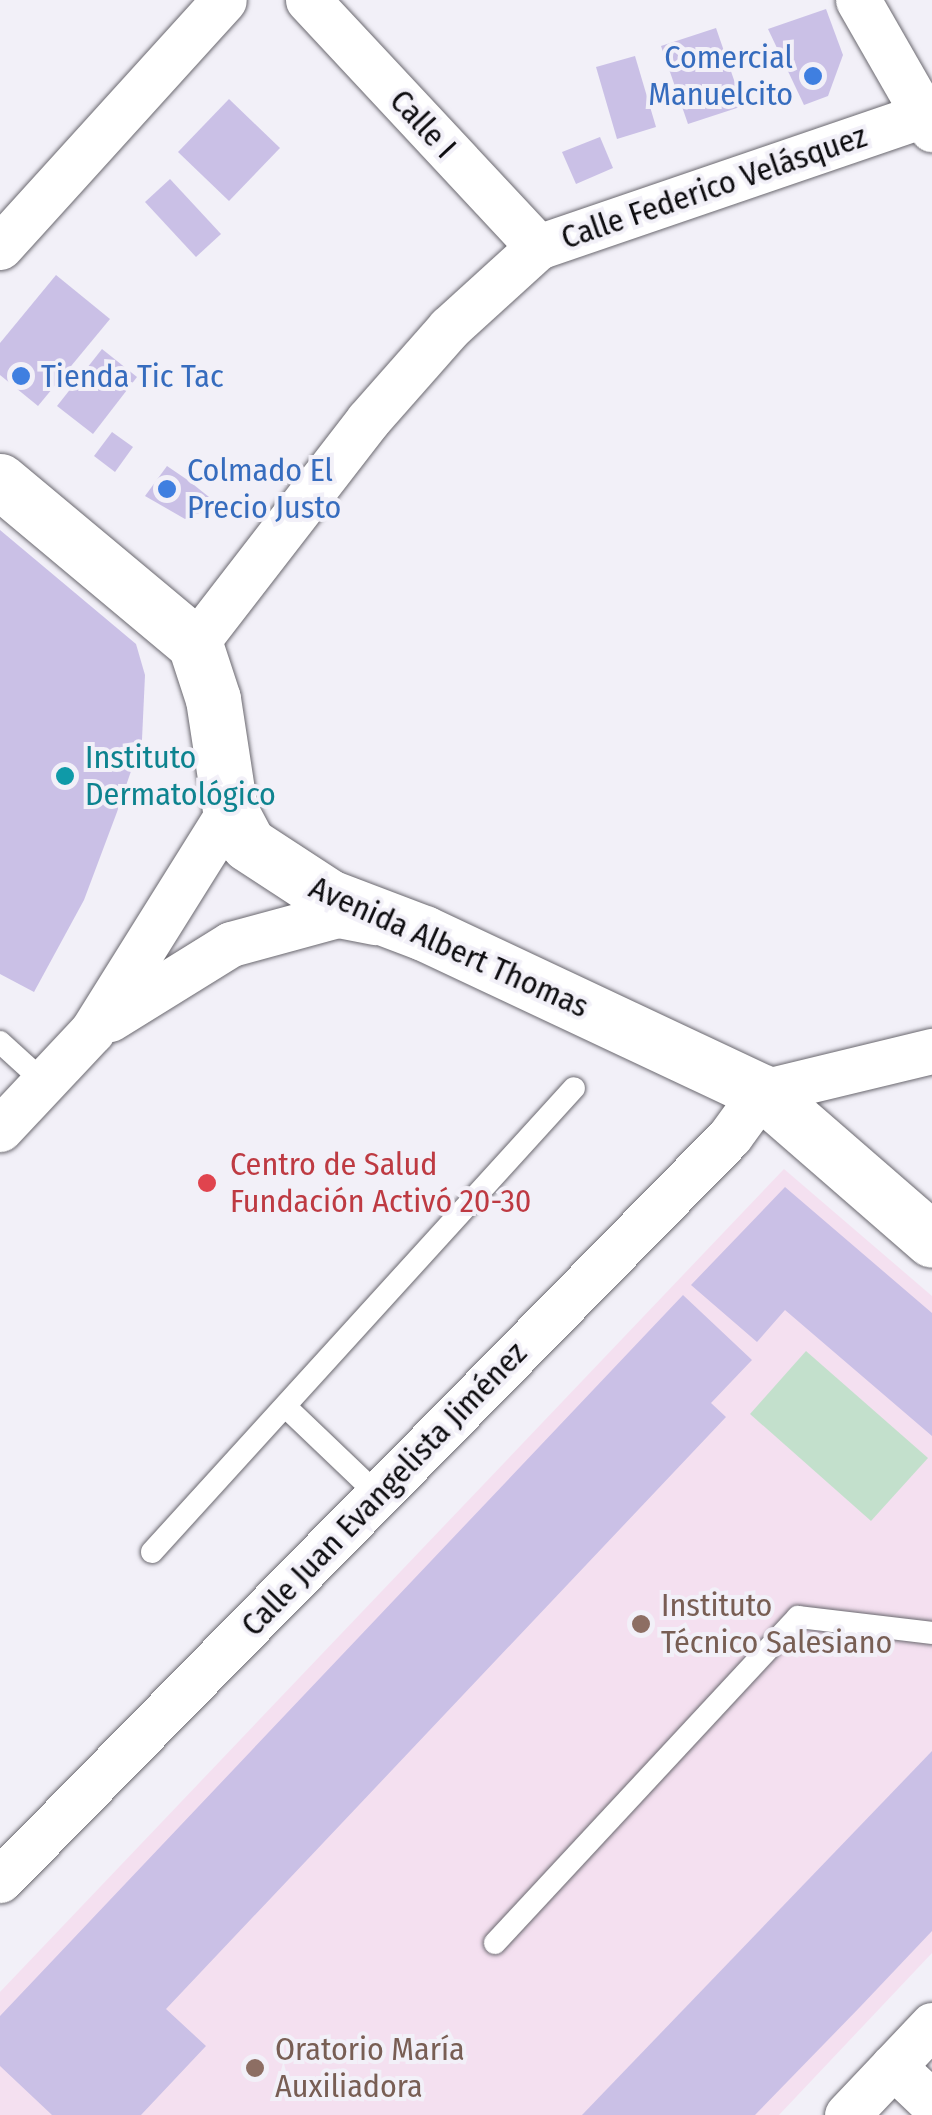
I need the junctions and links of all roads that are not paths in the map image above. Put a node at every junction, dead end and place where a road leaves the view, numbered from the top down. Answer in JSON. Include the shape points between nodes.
{"nodes":[{"id":1,"x":224,"y":0,"type":"edge"},
{"id":2,"x":308,"y":0,"type":"edge"},
{"id":3,"x":858,"y":0,"type":"edge"},
{"id":4,"x":930,"y":119,"type":"edge"},
{"id":5,"x":0,"y":247,"type":"edge"},
{"id":6,"x":538,"y":248,"type":"junction"},
{"id":7,"x":0,"y":481,"type":"edge"},
{"id":8,"x":195,"y":644,"type":"junction"},
{"id":9,"x":230,"y":810,"type":"junction"},
{"id":10,"x":424,"y":933,"type":"junction"},
{"id":11,"x":92,"y":1031,"type":"junction"},
{"id":12,"x":0,"y":1042,"type":"edge"},
{"id":13,"x":932,"y":1051,"type":"edge"},
{"id":14,"x":44,"y":1082,"type":"junction"},
{"id":15,"x":574,"y":1088,"type":"dead end"},
{"id":16,"x":762,"y":1092,"type":"junction"},
{"id":17,"x":0,"y":1129,"type":"edge"},
{"id":18,"x":932,"y":1240,"type":"edge"},
{"id":19,"x":287,"y":1408,"type":"junction"},
{"id":20,"x":378,"y":1495,"type":"junction"},
{"id":21,"x":152,"y":1552,"type":"dead end"},
{"id":22,"x":932,"y":1633,"type":"edge"},
{"id":23,"x":7,"y":1860,"type":"edge"},
{"id":24,"x":495,"y":1943,"type":"dead end"},
{"id":25,"x":932,"y":2025,"type":"edge"},
{"id":26,"x":893,"y":2066,"type":"junction"},
{"id":27,"x":932,"y":2103,"type":"edge"},
{"id":28,"x":846,"y":2115,"type":"edge"}],
"edges":[{"from":1,"to":5,"type":"street"},
{"from":2,"to":6,"type":"street","name":"Calle I"},
{"from":3,"to":4,"type":"street"},
{"from":4,"to":6,"type":"street","name":"Calle Federico Velásquez"},
{"from":6,"to":8,"type":"street","name":"Calle Federico Velásquez","via":[[448,328],[368,420]]},
{"from":7,"to":8,"type":"main road"},
{"from":8,"to":9,"type":"main road","name":"Avenida Albert Thomas","via":[[206,668]]},
{"from":9,"to":10,"type":"main road","name":"Avenida Albert Thomas","via":[[248,844],[291,874],[330,897]]},
{"from":9,"to":11,"type":"street","via":[[214,846]]},
{"from":10,"to":11,"type":"street","via":[[338,915],[290,924],[231,944]]},
{"from":10,"to":16,"type":"main road","name":"Avenida Albert Thomas"},
{"from":11,"to":14,"type":"street"},
{"from":12,"to":14,"type":"lane"},
{"from":13,"to":16,"type":"street"},
{"from":14,"to":17,"type":"street"},
{"from":15,"to":19,"type":"lane"},
{"from":16,"to":18,"type":"main road","name":"Avenida Albert Thomas"},
{"from":16,"to":20,"type":"street","name":"Calle Juan Evangelista Jiménez","via":[[730,1136]]},
{"from":19,"to":20,"type":"lane"},
{"from":19,"to":21,"type":"lane"},
{"from":20,"to":23,"type":"street","name":"Calle Juan Evangelista Jiménez"},
{"from":22,"to":24,"type":"lane","via":[[798,1618]]},
{"from":25,"to":26,"type":"street"},
{"from":26,"to":27,"type":"street"},
{"from":26,"to":28,"type":"street"}]}
